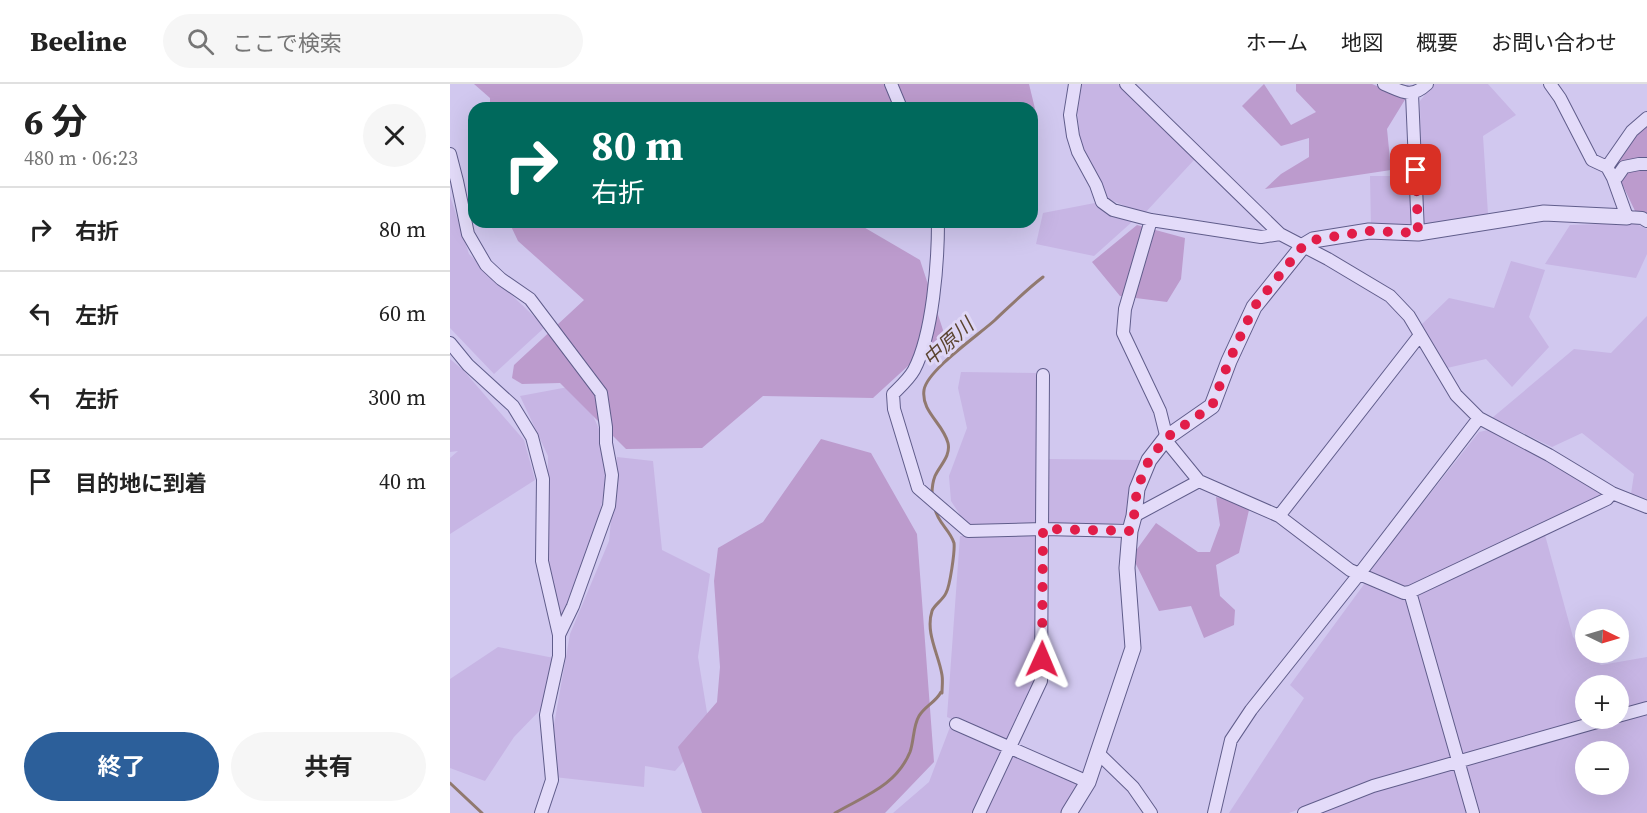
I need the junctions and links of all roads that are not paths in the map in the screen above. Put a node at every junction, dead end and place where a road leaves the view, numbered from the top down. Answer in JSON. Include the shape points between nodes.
{"nodes":[{"id":1,"x":891,"y":84,"type":"edge"},
{"id":2,"x":1075,"y":84,"type":"edge"},
{"id":3,"x":1126,"y":84,"type":"edge"},
{"id":4,"x":1384,"y":84,"type":"edge"},
{"id":5,"x":1427,"y":84,"type":"edge"},
{"id":6,"x":1550,"y":84,"type":"edge"},
{"id":7,"x":1412,"y":94,"type":"junction"},
{"id":8,"x":898,"y":102,"type":"edge"},
{"id":9,"x":1647,"y":118,"type":"edge"},
{"id":10,"x":450,"y":154,"type":"edge"},
{"id":11,"x":1647,"y":164,"type":"edge"},
{"id":12,"x":1610,"y":173,"type":"junction"},
{"id":13,"x":1627,"y":217,"type":"junction"},
{"id":14,"x":1151,"y":220,"type":"junction"},
{"id":15,"x":1647,"y":221,"type":"edge"},
{"id":16,"x":938,"y":228,"type":"edge"},
{"id":17,"x":1418,"y":233,"type":"junction"},
{"id":18,"x":1280,"y":234,"type":"junction"},
{"id":19,"x":1303,"y":246,"type":"junction"},
{"id":20,"x":1420,"y":334,"type":"junction"},
{"id":21,"x":450,"y":343,"type":"edge"},
{"id":22,"x":1043,"y":375,"type":"dead end"},
{"id":23,"x":1479,"y":418,"type":"junction"},
{"id":24,"x":1166,"y":438,"type":"junction"},
{"id":25,"x":1199,"y":481,"type":"junction"},
{"id":26,"x":1612,"y":493,"type":"junction"},
{"id":27,"x":1647,"y":507,"type":"edge"},
{"id":28,"x":1279,"y":516,"type":"junction"},
{"id":29,"x":1132,"y":523,"type":"junction"},
{"id":30,"x":1043,"y":529,"type":"junction"},
{"id":31,"x":1360,"y":573,"type":"junction"},
{"id":32,"x":1410,"y":592,"type":"junction"},
{"id":33,"x":559,"y":634,"type":"junction"},
{"id":34,"x":1647,"y":708,"type":"edge"},
{"id":35,"x":1629,"y":713,"type":"edge"},
{"id":36,"x":956,"y":724,"type":"dead end"},
{"id":37,"x":1575,"y":728,"type":"edge"},
{"id":38,"x":1010,"y":748,"type":"junction"},
{"id":39,"x":1097,"y":752,"type":"junction"},
{"id":40,"x":1458,"y":762,"type":"junction"},
{"id":41,"x":1088,"y":782,"type":"junction"},
{"id":42,"x":541,"y":813,"type":"edge"},
{"id":43,"x":979,"y":813,"type":"edge"},
{"id":44,"x":1069,"y":813,"type":"edge"},
{"id":45,"x":1151,"y":813,"type":"edge"},
{"id":46,"x":1214,"y":813,"type":"edge"},
{"id":47,"x":1304,"y":813,"type":"edge"},
{"id":48,"x":1473,"y":813,"type":"edge"}],
"edges":[{"from":1,"to":8,"type":"street"},
{"from":2,"to":14,"type":"street","via":[[1070,116],[1072,136],[1102,202],[1113,210]]},
{"from":3,"to":18,"type":"street"},
{"from":4,"to":7,"type":"street"},
{"from":5,"to":7,"type":"street"},
{"from":6,"to":12,"type":"street","via":[[1592,160]]},
{"from":7,"to":17,"type":"street"},
{"from":9,"to":12,"type":"street","via":[[1632,131]]},
{"from":10,"to":33,"type":"street","via":[[468,234],[486,265],[530,299],[601,393],[612,475],[609,506]]},
{"from":11,"to":12,"type":"street","via":[[1624,167],[1617,177]]},
{"from":12,"to":13,"type":"street"},
{"from":13,"to":15,"type":"street"},
{"from":13,"to":17,"type":"street","via":[[1544,213]]},
{"from":14,"to":18,"type":"street","via":[[1260,237]]},
{"from":14,"to":24,"type":"street","via":[[1125,309],[1123,333],[1160,411]]},
{"from":16,"to":30,"type":"street","via":[[932,304],[922,354],[913,372],[893,394],[918,488],[968,531]]},
{"from":17,"to":19,"type":"street","via":[[1369,231],[1313,240]]},
{"from":18,"to":19,"type":"street"},
{"from":19,"to":20,"type":"street","via":[[1390,296]]},
{"from":19,"to":24,"type":"street","via":[[1254,307],[1212,406]]},
{"from":20,"to":23,"type":"street","via":[[1456,395]]},
{"from":20,"to":28,"type":"street"},
{"from":21,"to":33,"type":"street","via":[[513,406],[532,437],[543,479],[542,561]]},
{"from":22,"to":30,"type":"street"},
{"from":23,"to":26,"type":"street"},
{"from":23,"to":31,"type":"street"},
{"from":24,"to":25,"type":"street"},
{"from":24,"to":29,"type":"street","via":[[1149,460],[1137,489]]},
{"from":25,"to":28,"type":"street"},
{"from":25,"to":29,"type":"street"},
{"from":26,"to":27,"type":"street"},
{"from":26,"to":32,"type":"street","via":[[1607,499]]},
{"from":28,"to":31,"type":"street","via":[[1350,570]]},
{"from":29,"to":30,"type":"street"},
{"from":29,"to":39,"type":"street","via":[[1127,568],[1133,648]]},
{"from":30,"to":38,"type":"street","via":[[1041,681]]},
{"from":31,"to":32,"type":"street","via":[[1404,593]]},
{"from":31,"to":46,"type":"street","via":[[1231,740]]},
{"from":32,"to":40,"type":"street"},
{"from":33,"to":42,"type":"street","via":[[560,656],[546,715],[552,780]]},
{"from":34,"to":35,"type":"street"},
{"from":36,"to":38,"type":"street"},
{"from":37,"to":40,"type":"street"},
{"from":38,"to":41,"type":"street"},
{"from":38,"to":43,"type":"street"},
{"from":39,"to":41,"type":"street"},
{"from":39,"to":45,"type":"street","via":[[1133,788]]},
{"from":40,"to":47,"type":"street","via":[[1373,786]]},
{"from":40,"to":48,"type":"street"},
{"from":41,"to":44,"type":"street"}]}
